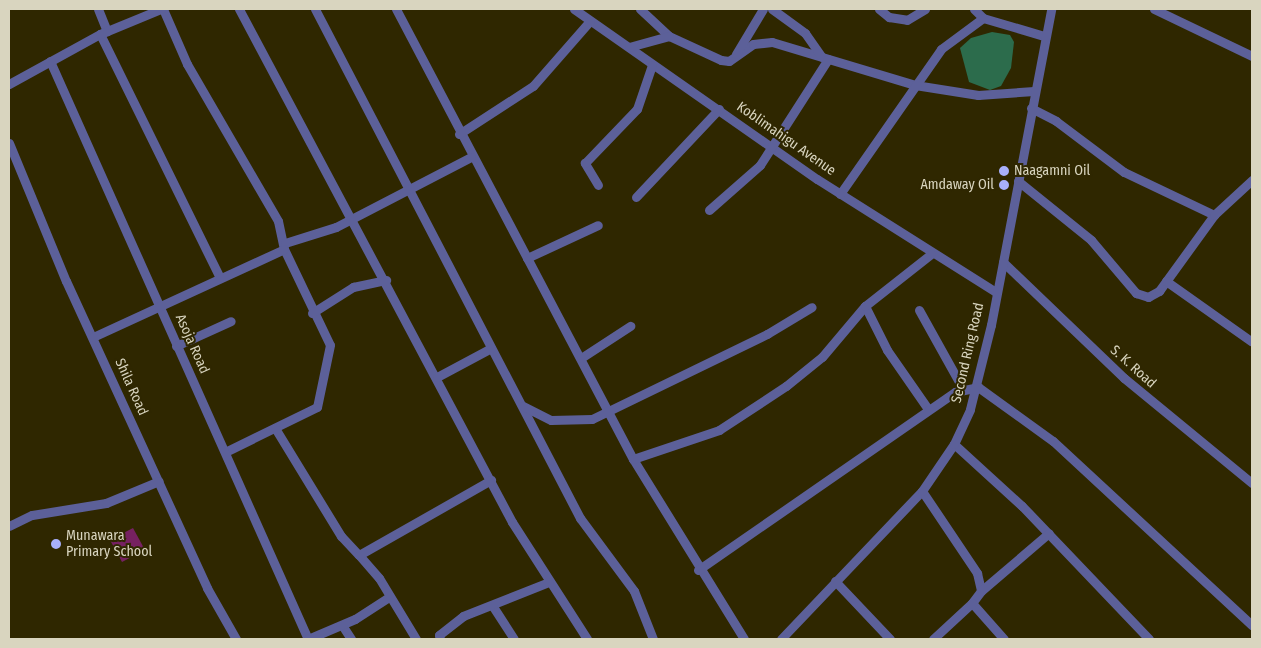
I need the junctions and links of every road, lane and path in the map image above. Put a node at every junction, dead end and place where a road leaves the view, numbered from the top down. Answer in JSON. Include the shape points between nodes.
{"nodes":[{"id":1,"x":98,"y":9,"type":"edge"},
{"id":2,"x":162,"y":9,"type":"edge"},
{"id":3,"x":239,"y":9,"type":"edge"},
{"id":4,"x":315,"y":9,"type":"edge"},
{"id":5,"x":396,"y":9,"type":"edge"},
{"id":6,"x":574,"y":9,"type":"edge"},
{"id":7,"x":640,"y":9,"type":"edge"},
{"id":8,"x":763,"y":9,"type":"edge"},
{"id":9,"x":772,"y":9,"type":"edge"},
{"id":10,"x":879,"y":9,"type":"edge"},
{"id":11,"x":925,"y":9,"type":"edge"},
{"id":12,"x":1051,"y":9,"type":"edge"},
{"id":13,"x":1154,"y":9,"type":"edge"},
{"id":14,"x":980,"y":12,"type":"edge"},
{"id":15,"x":590,"y":21,"type":"junction"},
{"id":16,"x":104,"y":32,"type":"junction"},
{"id":17,"x":669,"y":36,"type":"junction"},
{"id":18,"x":1044,"y":36,"type":"junction"},
{"id":19,"x":629,"y":48,"type":"junction"},
{"id":20,"x":735,"y":55,"type":"junction"},
{"id":21,"x":1252,"y":56,"type":"edge"},
{"id":22,"x":825,"y":58,"type":"junction"},
{"id":23,"x":50,"y":61,"type":"junction"},
{"id":24,"x":652,"y":65,"type":"junction"},
{"id":25,"x":9,"y":84,"type":"edge"},
{"id":26,"x":915,"y":85,"type":"junction"},
{"id":27,"x":1034,"y":91,"type":"junction"},
{"id":28,"x":719,"y":108,"type":"junction"},
{"id":29,"x":1031,"y":108,"type":"junction"},
{"id":30,"x":459,"y":134,"type":"junction"},
{"id":31,"x":9,"y":143,"type":"edge"},
{"id":32,"x":770,"y":144,"type":"junction"},
{"id":33,"x":471,"y":157,"type":"junction"},
{"id":34,"x":1252,"y":180,"type":"edge"},
{"id":35,"x":1018,"y":181,"type":"junction"},
{"id":36,"x":598,"y":185,"type":"dead end"},
{"id":37,"x":406,"y":189,"type":"junction"},
{"id":38,"x":840,"y":194,"type":"junction"},
{"id":39,"x":636,"y":197,"type":"dead end"},
{"id":40,"x":709,"y":210,"type":"dead end"},
{"id":41,"x":1214,"y":215,"type":"junction"},
{"id":42,"x":352,"y":216,"type":"junction"},
{"id":43,"x":598,"y":225,"type":"dead end"},
{"id":44,"x":284,"y":246,"type":"junction"},
{"id":45,"x":931,"y":254,"type":"junction"},
{"id":46,"x":527,"y":258,"type":"junction"},
{"id":47,"x":1003,"y":262,"type":"junction"},
{"id":48,"x":220,"y":278,"type":"junction"},
{"id":49,"x":386,"y":280,"type":"junction"},
{"id":50,"x":1166,"y":281,"type":"junction"},
{"id":51,"x":996,"y":292,"type":"junction"},
{"id":52,"x":865,"y":306,"type":"junction"},
{"id":53,"x":160,"y":307,"type":"junction"},
{"id":54,"x":812,"y":307,"type":"dead end"},
{"id":55,"x":919,"y":310,"type":"dead end"},
{"id":56,"x":312,"y":313,"type":"junction"},
{"id":57,"x":231,"y":321,"type":"dead end"},
{"id":58,"x":630,"y":326,"type":"dead end"},
{"id":59,"x":93,"y":338,"type":"junction"},
{"id":60,"x":1252,"y":342,"type":"edge"},
{"id":61,"x":176,"y":346,"type":"junction"},
{"id":62,"x":491,"y":348,"type":"junction"},
{"id":63,"x":581,"y":358,"type":"junction"},
{"id":64,"x":437,"y":377,"type":"junction"},
{"id":65,"x":978,"y":387,"type":"junction"},
{"id":66,"x":963,"y":389,"type":"junction"},
{"id":67,"x":523,"y":406,"type":"junction"},
{"id":68,"x":928,"y":410,"type":"junction"},
{"id":69,"x":609,"y":412,"type":"junction"},
{"id":70,"x":275,"y":428,"type":"junction"},
{"id":71,"x":954,"y":444,"type":"junction"},
{"id":72,"x":225,"y":452,"type":"junction"},
{"id":73,"x":633,"y":459,"type":"junction"},
{"id":74,"x":490,"y":480,"type":"junction"},
{"id":75,"x":159,"y":481,"type":"junction"},
{"id":76,"x":1252,"y":483,"type":"edge"},
{"id":77,"x":922,"y":491,"type":"junction"},
{"id":78,"x":9,"y":526,"type":"edge"},
{"id":79,"x":1049,"y":533,"type":"junction"},
{"id":80,"x":359,"y":555,"type":"junction"},
{"id":81,"x":698,"y":570,"type":"junction"},
{"id":82,"x":835,"y":581,"type":"junction"},
{"id":83,"x":549,"y":582,"type":"junction"},
{"id":84,"x":981,"y":591,"type":"junction"},
{"id":85,"x":389,"y":597,"type":"junction"},
{"id":86,"x":972,"y":603,"type":"junction"},
{"id":87,"x":492,"y":604,"type":"junction"},
{"id":88,"x":342,"y":624,"type":"junction"},
{"id":89,"x":1252,"y":625,"type":"edge"},
{"id":90,"x":236,"y":639,"type":"edge"},
{"id":91,"x":308,"y":639,"type":"edge"},
{"id":92,"x":351,"y":639,"type":"edge"},
{"id":93,"x":416,"y":639,"type":"edge"},
{"id":94,"x":440,"y":639,"type":"edge"},
{"id":95,"x":514,"y":639,"type":"edge"},
{"id":96,"x":586,"y":639,"type":"edge"},
{"id":97,"x":653,"y":639,"type":"edge"},
{"id":98,"x":744,"y":639,"type":"edge"},
{"id":99,"x":781,"y":639,"type":"edge"},
{"id":100,"x":890,"y":639,"type":"edge"},
{"id":101,"x":933,"y":639,"type":"edge"},
{"id":102,"x":1004,"y":639,"type":"edge"},
{"id":103,"x":1149,"y":639,"type":"edge"}],
"edges":[{"from":1,"to":16,"type":"street"},
{"from":2,"to":16,"type":"street"},
{"from":2,"to":44,"type":"street","via":[[188,64],[278,221]]},
{"from":3,"to":42,"type":"street"},
{"from":4,"to":37,"type":"street"},
{"from":5,"to":30,"type":"street"},
{"from":6,"to":15,"type":"street","name":"Koblimahigu Avenue"},
{"from":7,"to":17,"type":"street"},
{"from":8,"to":20,"type":"street"},
{"from":9,"to":22,"type":"street","via":[[805,33]]},
{"from":10,"to":11,"type":"street","via":[[889,17],[907,20]]},
{"from":12,"to":18,"type":"street","name":"Second Ring Road"},
{"from":13,"to":21,"type":"street"},
{"from":14,"to":18,"type":"street"},
{"from":14,"to":26,"type":"street","via":[[941,50]]},
{"from":15,"to":19,"type":"street","name":"Koblimahigu Avenue"},
{"from":15,"to":30,"type":"street","via":[[533,86]]},
{"from":16,"to":23,"type":"street"},
{"from":16,"to":48,"type":"street"},
{"from":17,"to":19,"type":"street"},
{"from":17,"to":20,"type":"street","via":[[721,60],[729,61]]},
{"from":18,"to":27,"type":"street","name":"Second Ring Road"},
{"from":19,"to":24,"type":"street","name":"Koblimahigu Avenue"},
{"from":20,"to":22,"type":"street","via":[[763,41]]},
{"from":22,"to":26,"type":"street"},
{"from":22,"to":32,"type":"street"},
{"from":23,"to":25,"type":"street"},
{"from":23,"to":53,"type":"street","name":"Asoja Road"},
{"from":24,"to":28,"type":"street","name":"Koblimahigu Avenue"},
{"from":24,"to":36,"type":"street","via":[[636,109],[585,163]]},
{"from":26,"to":27,"type":"street","via":[[978,95]]},
{"from":26,"to":38,"type":"street"},
{"from":27,"to":29,"type":"street","name":"Second Ring Road"},
{"from":28,"to":32,"type":"street","name":"Koblimahigu Avenue"},
{"from":28,"to":39,"type":"street"},
{"from":29,"to":35,"type":"street","name":"Second Ring Road"},
{"from":29,"to":41,"type":"street","via":[[1056,121],[1124,172]]},
{"from":30,"to":33,"type":"street"},
{"from":31,"to":59,"type":"street","name":"Shila Road"},
{"from":32,"to":38,"type":"street","name":"Koblimahigu Avenue"},
{"from":32,"to":40,"type":"street","via":[[752,174]]},
{"from":33,"to":37,"type":"street"},
{"from":33,"to":46,"type":"street"},
{"from":34,"to":41,"type":"street"},
{"from":35,"to":47,"type":"street","name":"Second Ring Road"},
{"from":35,"to":50,"type":"street","via":[[1091,240],[1136,293],[1148,297]]},
{"from":37,"to":42,"type":"street"},
{"from":37,"to":62,"type":"street"},
{"from":38,"to":45,"type":"street","name":"Koblimahigu Avenue"},
{"from":41,"to":50,"type":"street"},
{"from":42,"to":44,"type":"street","via":[[317,236]]},
{"from":42,"to":49,"type":"street"},
{"from":43,"to":46,"type":"street"},
{"from":44,"to":48,"type":"street"},
{"from":44,"to":56,"type":"street"},
{"from":45,"to":51,"type":"street","name":"Koblimahigu Avenue"},
{"from":45,"to":52,"type":"street"},
{"from":46,"to":63,"type":"street"},
{"from":47,"to":51,"type":"street","name":"Second Ring Road"},
{"from":47,"to":76,"type":"street","name":"S. K. Road","via":[[1131,384]]},
{"from":48,"to":53,"type":"street"},
{"from":49,"to":56,"type":"street","via":[[353,287]]},
{"from":49,"to":64,"type":"street"},
{"from":50,"to":60,"type":"street"},
{"from":51,"to":65,"type":"street","name":"Second Ring Road"},
{"from":52,"to":68,"type":"street","via":[[887,350]]},
{"from":52,"to":73,"type":"street","via":[[818,361],[726,425],[703,437]]},
{"from":53,"to":59,"type":"street"},
{"from":53,"to":61,"type":"street","name":"Asoja Road"},
{"from":54,"to":69,"type":"street"},
{"from":55,"to":66,"type":"street"},
{"from":56,"to":70,"type":"street","via":[[330,345],[321,402]]},
{"from":57,"to":61,"type":"street"},
{"from":58,"to":63,"type":"street"},
{"from":59,"to":75,"type":"street","name":"Shila Road"},
{"from":61,"to":72,"type":"street","name":"Asoja Road"},
{"from":62,"to":64,"type":"street"},
{"from":62,"to":67,"type":"street"},
{"from":63,"to":69,"type":"street"},
{"from":64,"to":74,"type":"street"},
{"from":65,"to":66,"type":"street"},
{"from":65,"to":71,"type":"street","name":"Second Ring Road"},
{"from":65,"to":89,"type":"street","via":[[1053,441]]},
{"from":66,"to":68,"type":"street"},
{"from":67,"to":69,"type":"street","via":[[544,418],[578,422]]},
{"from":67,"to":97,"type":"street","via":[[580,518],[634,591]]},
{"from":68,"to":81,"type":"street"},
{"from":69,"to":73,"type":"street"},
{"from":70,"to":72,"type":"street"},
{"from":70,"to":80,"type":"street","via":[[341,536]]},
{"from":71,"to":77,"type":"street","name":"Second Ring Road"},
{"from":71,"to":79,"type":"street"},
{"from":72,"to":91,"type":"street","name":"Asoja Road"},
{"from":73,"to":81,"type":"street"},
{"from":74,"to":80,"type":"street"},
{"from":74,"to":83,"type":"street"},
{"from":75,"to":78,"type":"street","via":[[106,502],[32,515]]},
{"from":75,"to":90,"type":"street","name":"Shila Road"},
{"from":77,"to":82,"type":"street","name":"Second Ring Road"},
{"from":77,"to":84,"type":"street","via":[[977,573]]},
{"from":79,"to":84,"type":"street"},
{"from":79,"to":103,"type":"street"},
{"from":80,"to":85,"type":"street"},
{"from":81,"to":98,"type":"street"},
{"from":82,"to":99,"type":"street","name":"Second Ring Road"},
{"from":82,"to":100,"type":"street"},
{"from":83,"to":87,"type":"street"},
{"from":83,"to":96,"type":"street"},
{"from":84,"to":86,"type":"street"},
{"from":85,"to":88,"type":"street"},
{"from":85,"to":93,"type":"street"},
{"from":86,"to":101,"type":"street"},
{"from":86,"to":102,"type":"street"},
{"from":87,"to":94,"type":"street","via":[[463,616],[439,635]]},
{"from":87,"to":95,"type":"street"},
{"from":88,"to":91,"type":"street"},
{"from":88,"to":92,"type":"street"}]}
